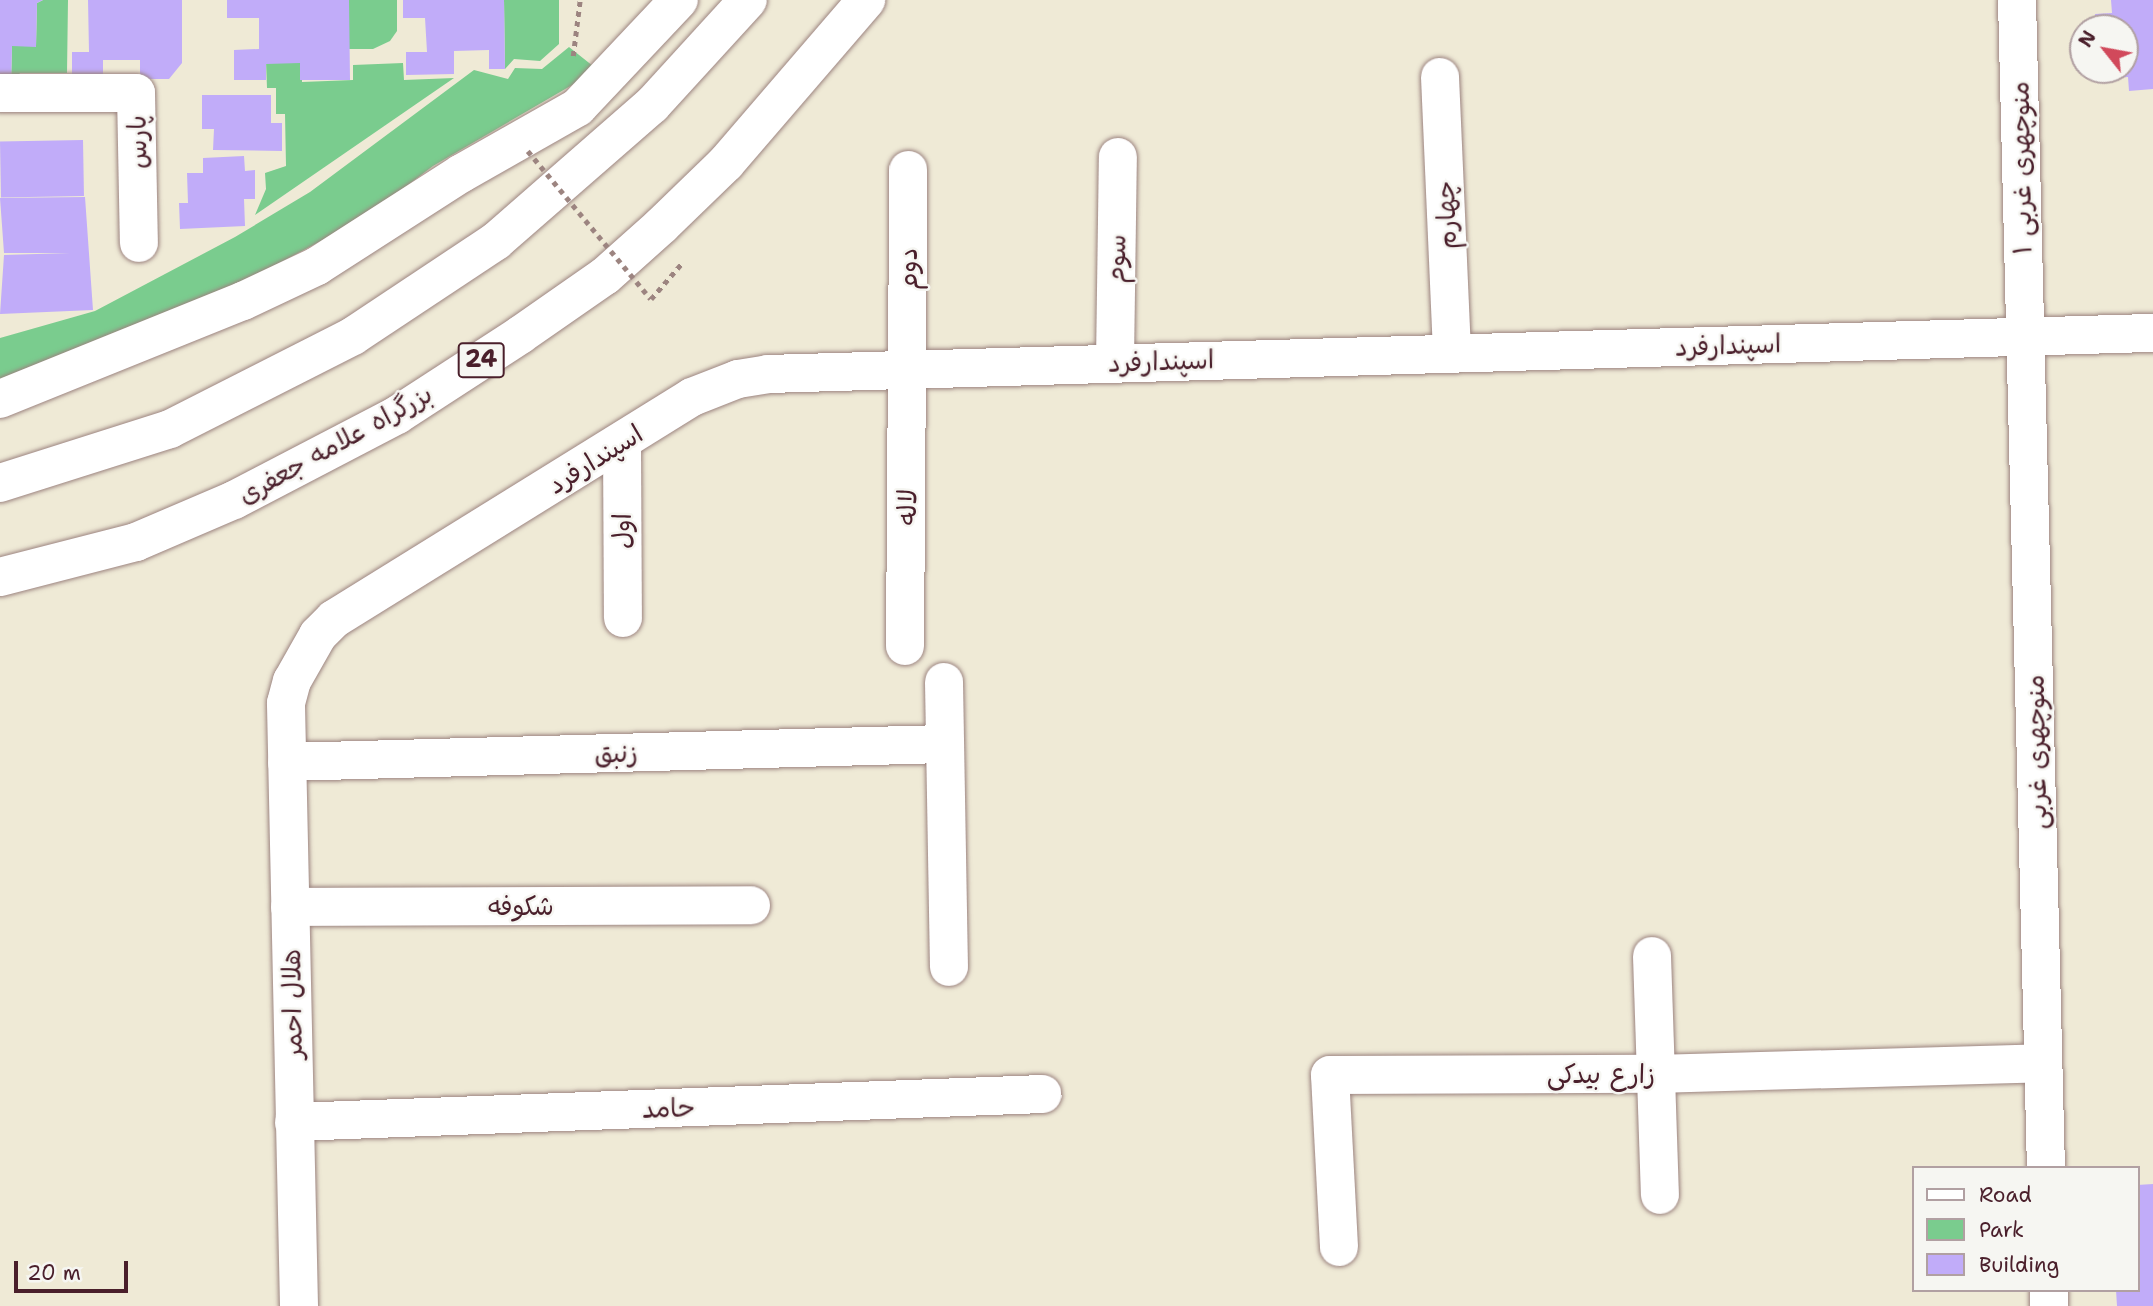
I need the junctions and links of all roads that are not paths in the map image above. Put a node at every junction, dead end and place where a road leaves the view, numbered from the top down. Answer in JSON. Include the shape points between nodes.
{"nodes":[{"id":1,"x":679,"y":0,"type":"edge"},
{"id":2,"x":748,"y":0,"type":"edge"},
{"id":3,"x":866,"y":0,"type":"edge"},
{"id":4,"x":2017,"y":0,"type":"edge"},
{"id":5,"x":1440,"y":77,"type":"dead end"},
{"id":6,"x":0,"y":93,"type":"edge"},
{"id":7,"x":1118,"y":157,"type":"dead end"},
{"id":8,"x":908,"y":170,"type":"dead end"},
{"id":9,"x":139,"y":243,"type":"dead end"},
{"id":10,"x":2153,"y":333,"type":"edge"},
{"id":11,"x":2025,"y":337,"type":"junction"},
{"id":12,"x":1452,"y":352,"type":"junction"},
{"id":13,"x":1115,"y":362,"type":"junction"},
{"id":14,"x":908,"y":368,"type":"junction"},
{"id":15,"x":0,"y":399,"type":"edge"},
{"id":16,"x":622,"y":443,"type":"junction"},
{"id":17,"x":0,"y":484,"type":"edge"},
{"id":18,"x":0,"y":576,"type":"edge"},
{"id":19,"x":623,"y":618,"type":"dead end"},
{"id":20,"x":905,"y":646,"type":"dead end"},
{"id":21,"x":944,"y":682,"type":"dead end"},
{"id":22,"x":286,"y":703,"type":"joint"},
{"id":23,"x":945,"y":744,"type":"junction"},
{"id":24,"x":287,"y":762,"type":"junction"},
{"id":25,"x":751,"y":905,"type":"dead end"},
{"id":26,"x":290,"y":907,"type":"junction"},
{"id":27,"x":1652,"y":956,"type":"dead end"},
{"id":28,"x":949,"y":967,"type":"dead end"},
{"id":29,"x":2043,"y":1063,"type":"junction"},
{"id":30,"x":1654,"y":1074,"type":"junction"},
{"id":31,"x":1042,"y":1094,"type":"dead end"},
{"id":32,"x":295,"y":1122,"type":"junction"},
{"id":33,"x":2046,"y":1166,"type":"edge"},
{"id":34,"x":1660,"y":1195,"type":"dead end"},
{"id":35,"x":1339,"y":1247,"type":"dead end"},
{"id":36,"x":299,"y":1306,"type":"edge"}],
"edges":[{"from":1,"to":15,"type":"main road","via":[[578,107],[462,173],[317,265],[243,301]]},
{"from":2,"to":17,"type":"main road","via":[[652,105],[496,241],[353,336],[170,429]]},
{"from":3,"to":18,"type":"main road","name":"بزرگراه علامه جعفری","number":"24","via":[[726,163],[663,225],[605,276],[520,335],[374,428],[234,500],[136,542]]},
{"from":4,"to":11,"type":"main road","name":"منوچهری غربی ۱"},
{"from":5,"to":12,"type":"main road","name":"چهارم"},
{"from":6,"to":9,"type":"main road","name":"پارس","via":[[136,93]]},
{"from":7,"to":13,"type":"main road","name":"سوم"},
{"from":8,"to":14,"type":"main road","name":"دوم"},
{"from":10,"to":11,"type":"main road","name":"اسپندارفرد"},
{"from":11,"to":12,"type":"main road","name":"اسپندارفرد"},
{"from":11,"to":29,"type":"main road","name":"منوچهری غربی"},
{"from":12,"to":13,"type":"main road","name":"اسپندارفرد"},
{"from":13,"to":14,"type":"main road","name":"اسپندارفرد"},
{"from":14,"to":16,"type":"main road","name":"اسپندارفرد","via":[[738,379],[692,397]]},
{"from":14,"to":20,"type":"main road","name":"لاله"},
{"from":16,"to":19,"type":"main road","name":"اول"},
{"from":16,"to":22,"type":"main road","name":"اسپندارفرد","via":[[334,619],[302,657]]},
{"from":21,"to":23,"type":"main road"},
{"from":22,"to":24,"type":"main road","name":"هلال احمر"},
{"from":23,"to":24,"type":"main road","name":"زنبق"},
{"from":23,"to":28,"type":"main road"},
{"from":24,"to":26,"type":"main road","name":"هلال احمر"},
{"from":25,"to":26,"type":"main road","name":"شکوفه"},
{"from":26,"to":32,"type":"main road","name":"هلال احمر"},
{"from":27,"to":30,"type":"main road"},
{"from":29,"to":30,"type":"main road","name":"زارع بیدکی"},
{"from":29,"to":33,"type":"main road","name":"منوچهری غربی"},
{"from":30,"to":34,"type":"main road"},
{"from":30,"to":35,"type":"main road","name":"زارع بیدکی","via":[[1330,1074]]},
{"from":31,"to":32,"type":"main road","name":"حامد"},
{"from":32,"to":36,"type":"main road","name":"هلال احمر"}]}
